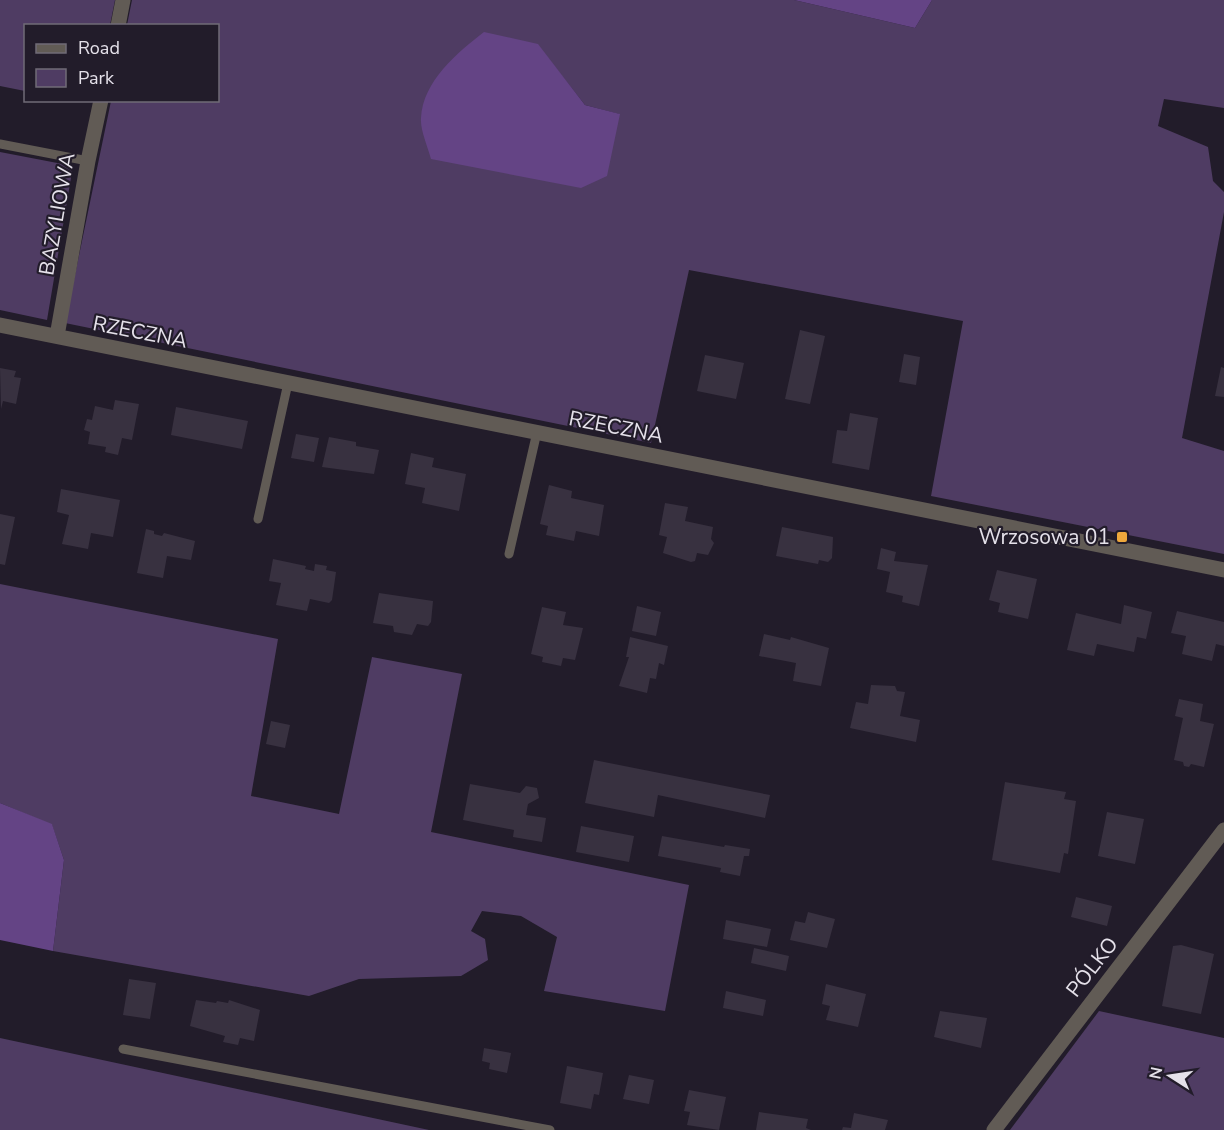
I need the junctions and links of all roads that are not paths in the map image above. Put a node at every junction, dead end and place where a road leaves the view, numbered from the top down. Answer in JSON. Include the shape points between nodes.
{"nodes":[{"id":1,"x":123,"y":0,"type":"edge"},
{"id":2,"x":118,"y":24,"type":"edge"},
{"id":3,"x":101,"y":102,"type":"edge"},
{"id":4,"x":0,"y":144,"type":"edge"},
{"id":5,"x":88,"y":161,"type":"junction"},
{"id":6,"x":0,"y":325,"type":"edge"},
{"id":7,"x":57,"y":336,"type":"junction"},
{"id":8,"x":288,"y":383,"type":"junction"},
{"id":9,"x":537,"y":432,"type":"junction"},
{"id":10,"x":258,"y":519,"type":"dead end"},
{"id":11,"x":508,"y":554,"type":"dead end"},
{"id":12,"x":1224,"y":570,"type":"edge"},
{"id":13,"x":1224,"y":830,"type":"edge"},
{"id":14,"x":123,"y":1049,"type":"dead end"},
{"id":15,"x":550,"y":1130,"type":"edge"},
{"id":16,"x":994,"y":1130,"type":"edge"}],
"edges":[{"from":1,"to":2,"type":"street"},
{"from":3,"to":5,"type":"street","name":"BAZYLIOWA"},
{"from":4,"to":5,"type":"lane"},
{"from":5,"to":7,"type":"street","name":"BAZYLIOWA"},
{"from":6,"to":7,"type":"street","name":"RZECZNA"},
{"from":7,"to":8,"type":"street","name":"RZECZNA"},
{"from":8,"to":9,"type":"street","name":"RZECZNA"},
{"from":8,"to":10,"type":"lane"},
{"from":9,"to":11,"type":"lane"},
{"from":9,"to":12,"type":"street","name":"RZECZNA"},
{"from":13,"to":16,"type":"street","name":"PÓLKO"},
{"from":14,"to":15,"type":"lane"}]}
